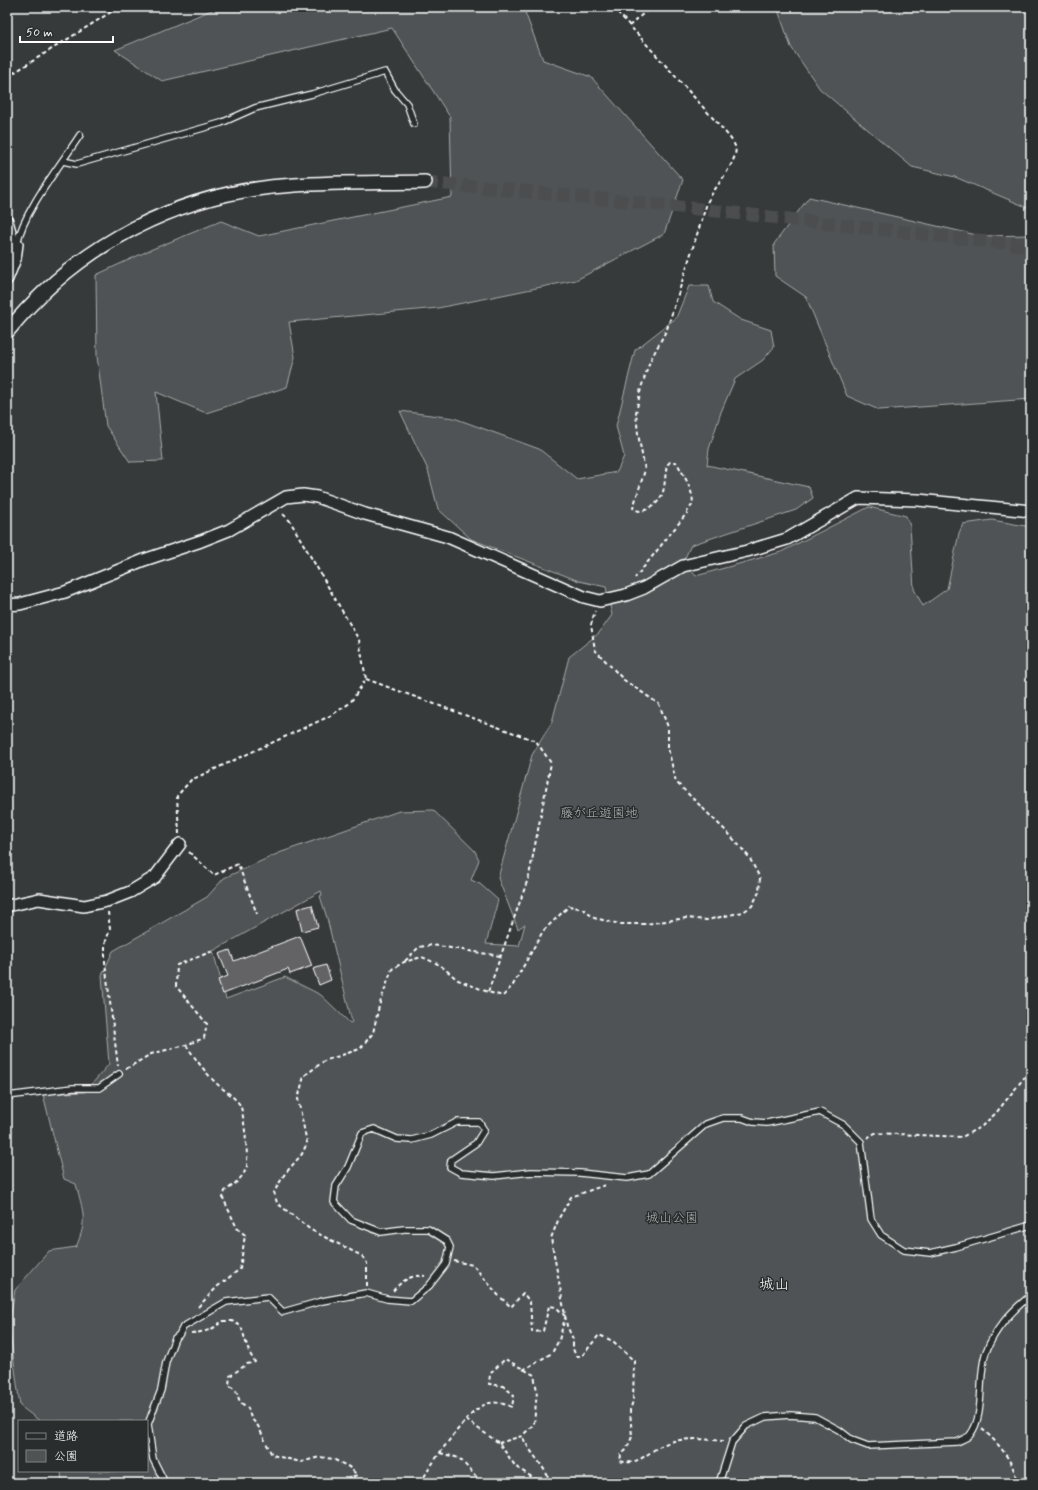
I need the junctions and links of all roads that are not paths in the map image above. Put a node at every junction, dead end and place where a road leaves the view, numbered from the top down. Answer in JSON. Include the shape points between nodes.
{"nodes":[{"id":1,"x":414,"y":124,"type":"dead end"},
{"id":2,"x":80,"y":135,"type":"dead end"},
{"id":3,"x":63,"y":161,"type":"junction"},
{"id":4,"x":425,"y":182,"type":"tunnel mouth"},
{"id":5,"x":7,"y":221,"type":"edge"},
{"id":6,"x":17,"y":244,"type":"junction"},
{"id":7,"x":7,"y":279,"type":"edge"},
{"id":8,"x":7,"y":332,"type":"edge"},
{"id":9,"x":1031,"y":510,"type":"edge"},
{"id":10,"x":7,"y":605,"type":"edge"},
{"id":11,"x":180,"y":844,"type":"road end"},
{"id":12,"x":7,"y":906,"type":"edge"},
{"id":13,"x":118,"y":1074,"type":"road end"},
{"id":14,"x":7,"y":1096,"type":"edge"},
{"id":15,"x":1031,"y":1225,"type":"edge"},
{"id":16,"x":1031,"y":1295,"type":"edge"},
{"id":17,"x":165,"y":1483,"type":"edge"},
{"id":18,"x":719,"y":1483,"type":"edge"}],
"edges":[{"from":1,"to":3,"type":"lane","via":[[407,104],[385,72],[255,108],[222,123],[77,164]]},
{"from":2,"to":3,"type":"lane"},
{"from":3,"to":6,"type":"lane","via":[[22,227]]},
{"from":4,"to":8,"type":"street","via":[[294,185],[252,190],[164,213],[132,228],[77,265],[31,304]]},
{"from":5,"to":6,"type":"street","via":[[12,240]]},
{"from":6,"to":7,"type":"street","via":[[15,259]]},
{"from":9,"to":10,"type":"street","via":[[918,500],[858,498],[787,539],[683,566],[644,588],[626,595],[600,600],[584,597],[448,536],[365,514],[317,496],[303,495],[286,497],[229,530],[202,542],[144,560],[65,592]]},
{"from":11,"to":12,"type":"street","via":[[155,877],[130,892],[107,901],[84,906],[39,899]]},
{"from":13,"to":14,"type":"lane","via":[[99,1088],[73,1088]]},
{"from":15,"to":17,"type":"lane","via":[[930,1253],[904,1250],[881,1235],[871,1219],[861,1142],[844,1126],[820,1112],[767,1122],[723,1118],[706,1124],[649,1174],[627,1178],[580,1173],[531,1172],[494,1176],[462,1174],[450,1167],[451,1160],[476,1143],[484,1130],[478,1122],[457,1122],[431,1135],[412,1140],[374,1129],[362,1134],[348,1167],[336,1186],[334,1202],[351,1220],[381,1232],[428,1229],[447,1240],[450,1247],[446,1264],[429,1286],[411,1301],[387,1299],[366,1293],[282,1312],[268,1297],[226,1302],[183,1327],[175,1338],[166,1362],[161,1390],[148,1424],[153,1459]]},
{"from":16,"to":18,"type":"lane","via":[[1014,1309],[998,1329],[986,1353],[976,1425],[969,1436],[957,1442],[868,1446],[852,1440],[815,1417],[765,1417],[746,1426],[732,1442]]}]}
